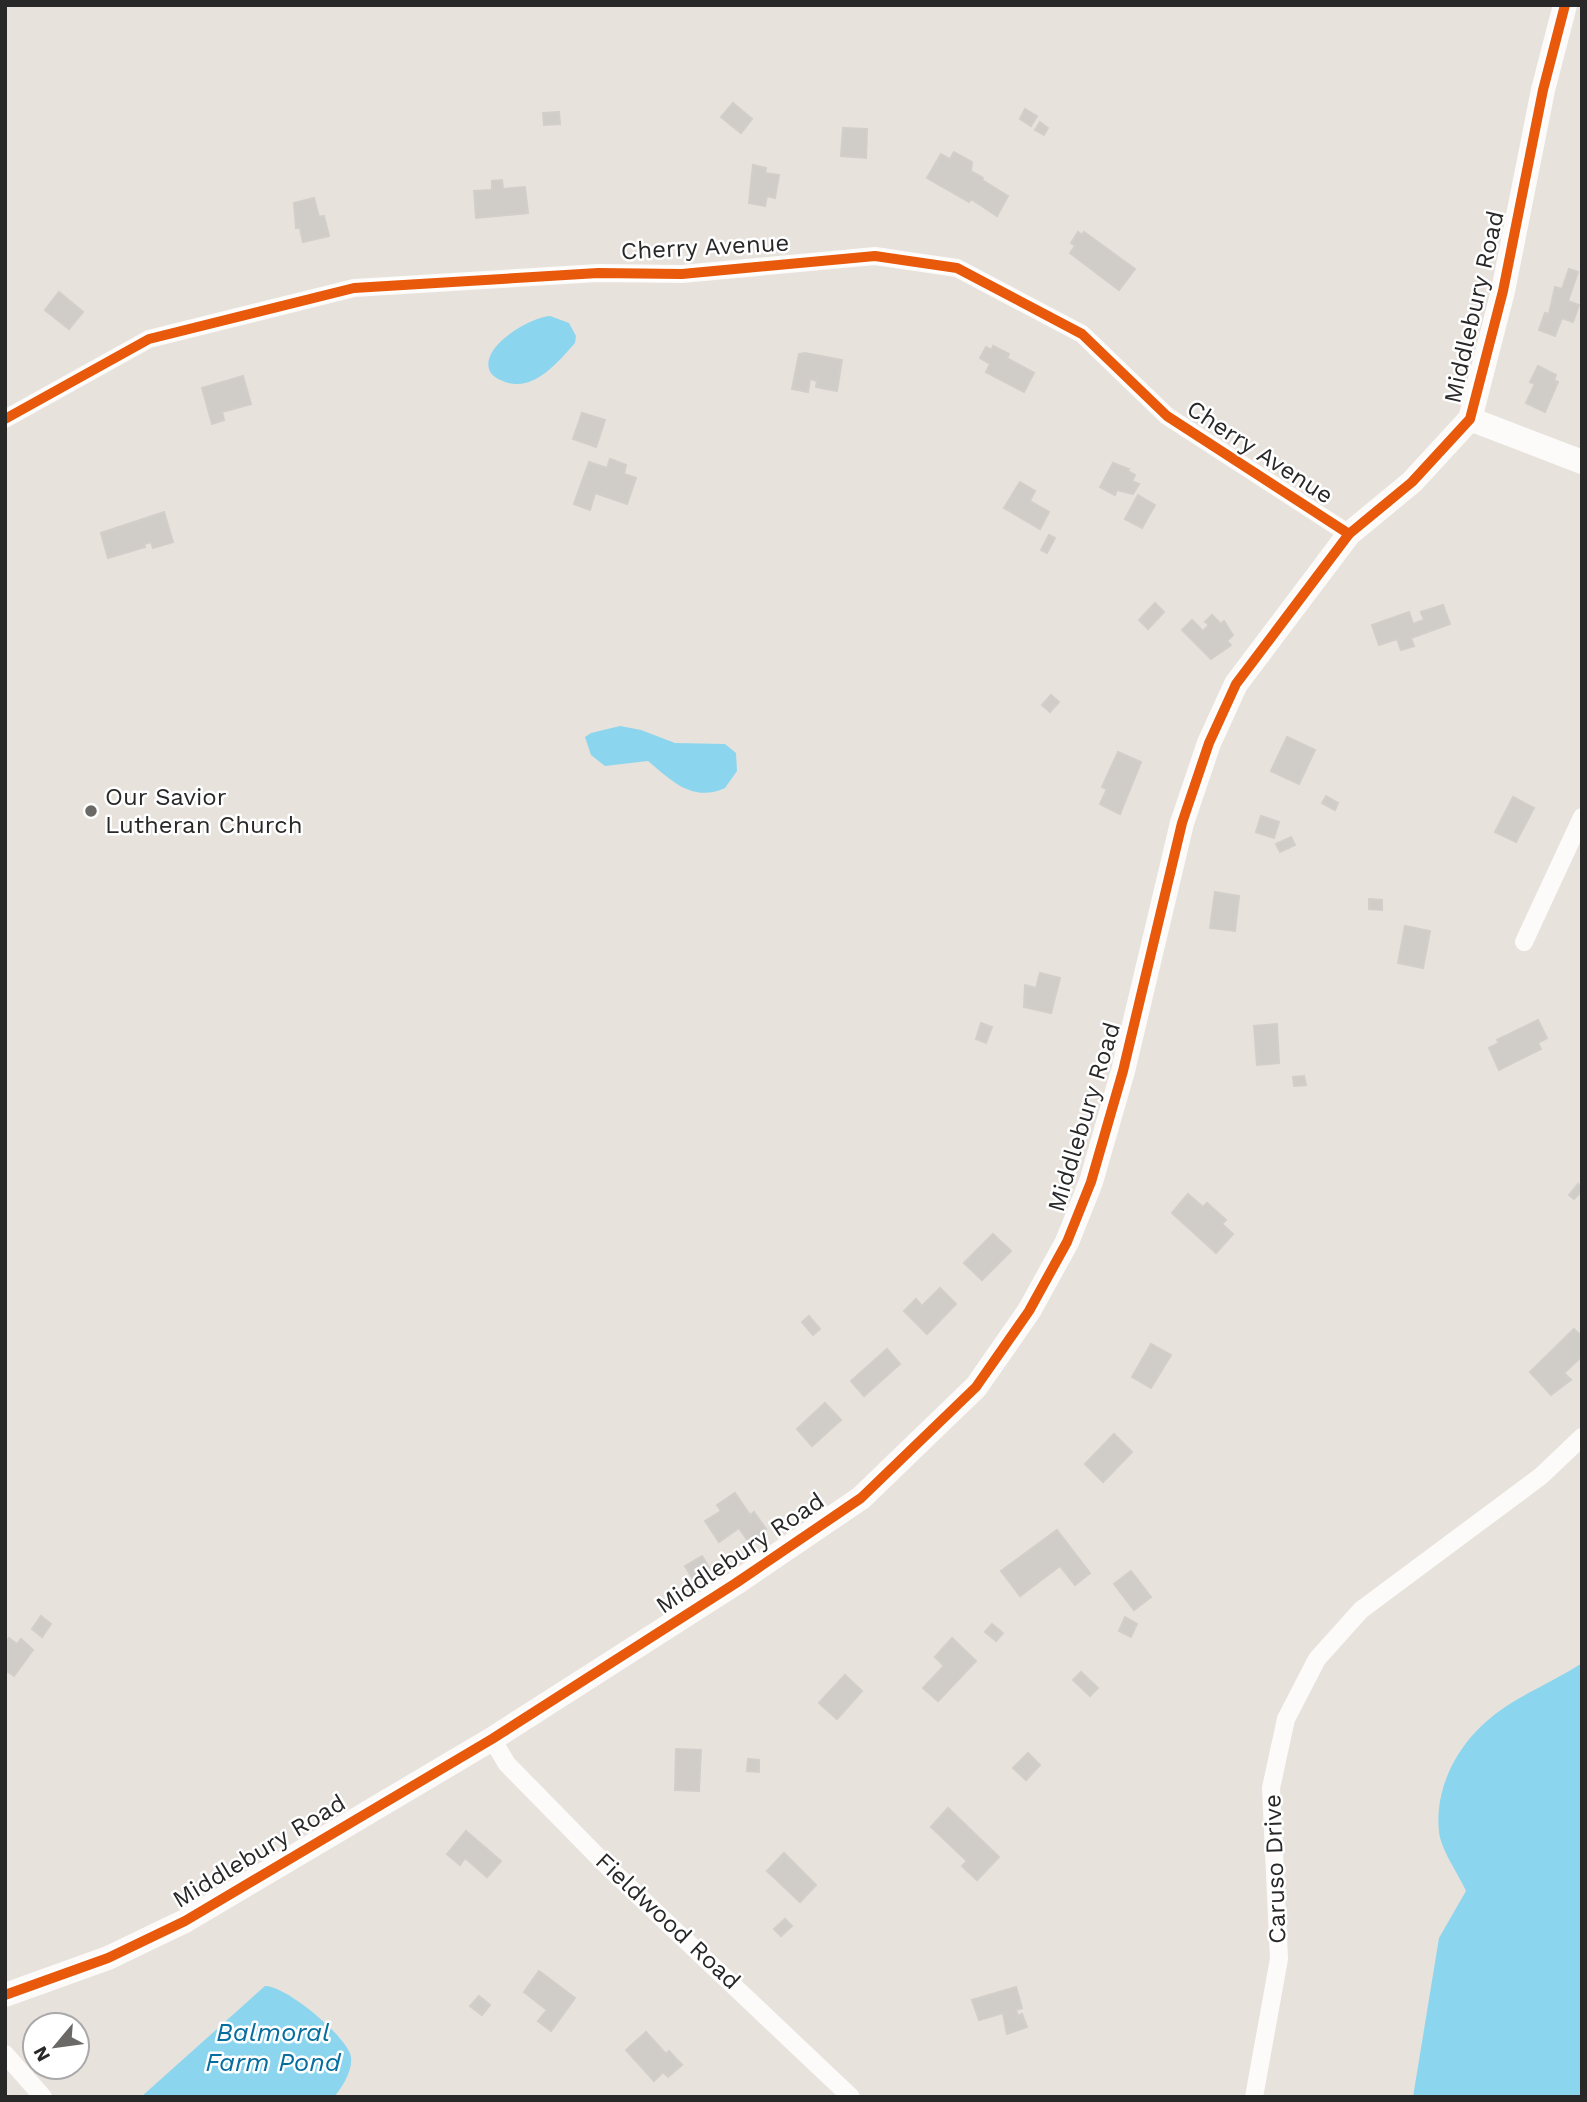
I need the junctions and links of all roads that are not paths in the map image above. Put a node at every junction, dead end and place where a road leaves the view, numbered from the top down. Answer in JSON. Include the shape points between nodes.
{"nodes":[{"id":1,"x":1565,"y":5,"type":"edge"},
{"id":2,"x":5,"y":419,"type":"edge"},
{"id":3,"x":1470,"y":419,"type":"junction"},
{"id":4,"x":1582,"y":463,"type":"edge"},
{"id":5,"x":1349,"y":534,"type":"junction"},
{"id":6,"x":1582,"y":817,"type":"edge"},
{"id":7,"x":1524,"y":942,"type":"dead end"},
{"id":8,"x":1582,"y":1437,"type":"edge"},
{"id":9,"x":492,"y":1739,"type":"junction"},
{"id":10,"x":5,"y":1995,"type":"edge"},
{"id":11,"x":5,"y":2054,"type":"edge"},
{"id":12,"x":43,"y":2097,"type":"edge"},
{"id":13,"x":851,"y":2097,"type":"edge"},
{"id":14,"x":1254,"y":2097,"type":"edge"}],
"edges":[{"from":1,"to":3,"type":"street","name":"Middlebury Road","via":[[1503,291]]},
{"from":2,"to":5,"type":"street","name":"Cherry Avenue","via":[[149,339],[354,288],[597,273],[682,274],[876,256],[957,268],[1082,334],[1167,416]]},
{"from":3,"to":4,"type":"street"},
{"from":3,"to":5,"type":"street","name":"Middlebury Road","via":[[1412,482]]},
{"from":5,"to":9,"type":"street","name":"Middlebury Road","via":[[1237,684],[1209,743],[1182,823],[1123,1071],[1091,1182],[1067,1242],[1030,1311],[976,1387],[860,1498]]},
{"from":6,"to":7,"type":"street"},
{"from":8,"to":14,"type":"street","name":"Caruso Drive","via":[[1541,1476],[1361,1611],[1317,1659],[1286,1719],[1271,1788],[1279,1959]]},
{"from":9,"to":10,"type":"street","name":"Middlebury Road","via":[[185,1921],[108,1958]]},
{"from":9,"to":13,"type":"street","name":"Fieldwood Road","via":[[507,1764],[607,1866]]},
{"from":11,"to":12,"type":"street"}]}
